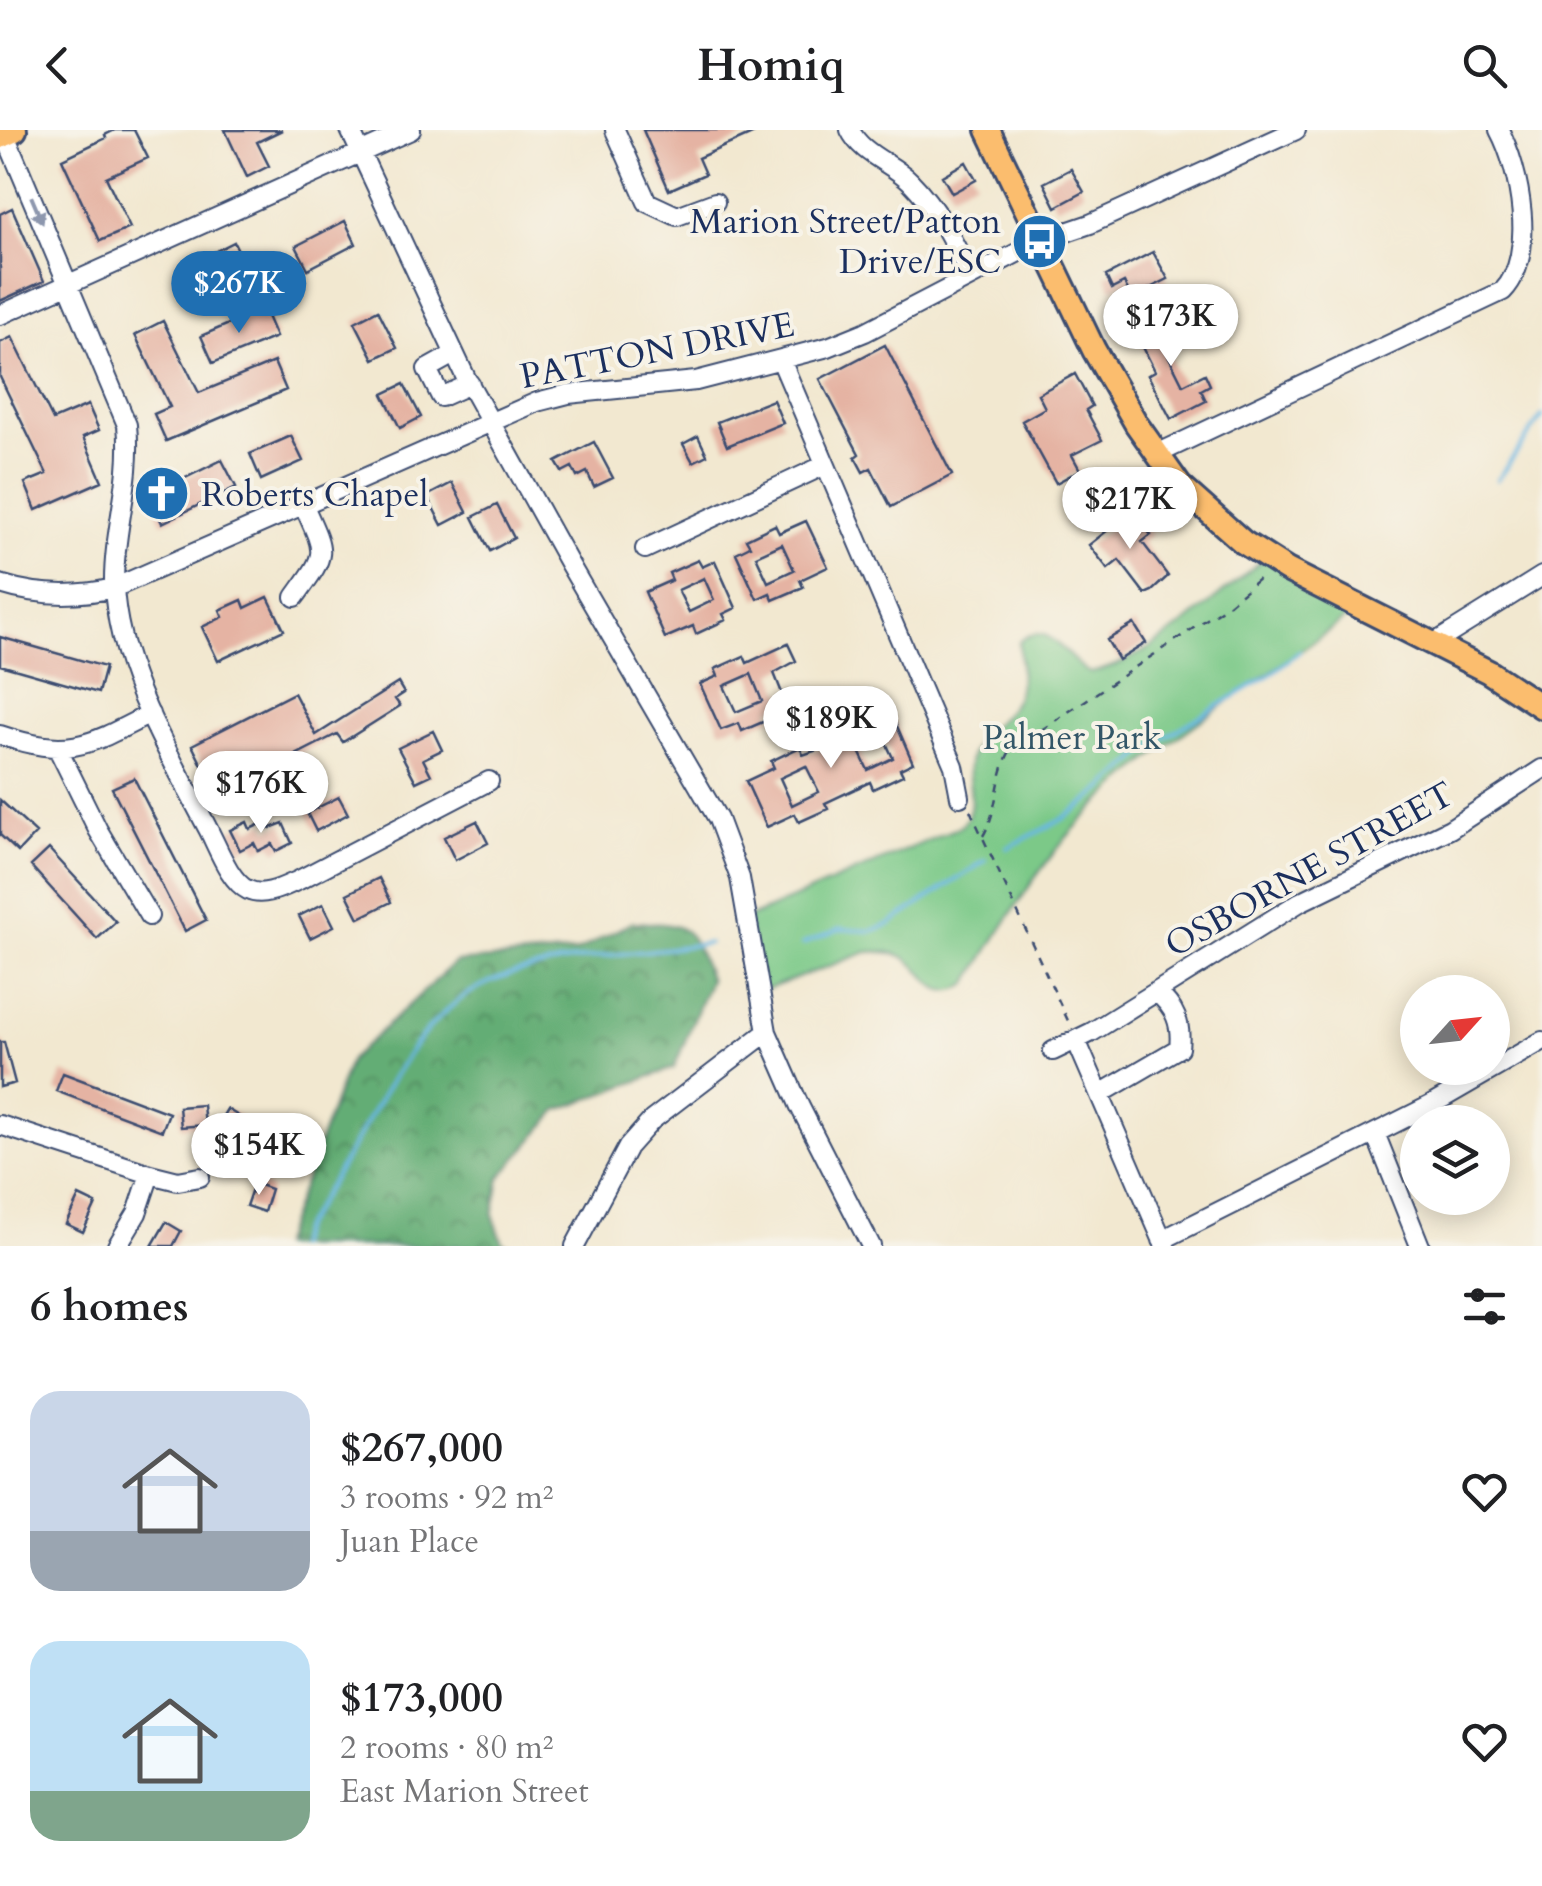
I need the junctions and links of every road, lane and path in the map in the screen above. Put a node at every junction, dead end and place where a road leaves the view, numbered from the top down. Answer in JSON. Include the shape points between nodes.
{"nodes":[{"id":1,"x":350,"y":130,"type":"edge"},
{"id":2,"x":411,"y":130,"type":"edge"},
{"id":3,"x":616,"y":130,"type":"edge"},
{"id":4,"x":850,"y":130,"type":"edge"},
{"id":5,"x":988,"y":130,"type":"edge"},
{"id":6,"x":1296,"y":130,"type":"edge"},
{"id":7,"x":1499,"y":130,"type":"edge"},
{"id":8,"x":6,"y":133,"type":"edge"},
{"id":9,"x":360,"y":152,"type":"junction"},
{"id":10,"x":715,"y":202,"type":"dead end"},
{"id":11,"x":1040,"y":241,"type":"junction"},
{"id":12,"x":970,"y":276,"type":"junction"},
{"id":13,"x":69,"y":285,"type":"junction"},
{"id":14,"x":0,"y":315,"type":"edge"},
{"id":15,"x":454,"y":354,"type":"junction"},
{"id":16,"x":781,"y":360,"type":"junction"},
{"id":17,"x":470,"y":384,"type":"junction"},
{"id":18,"x":490,"y":421,"type":"junction"},
{"id":19,"x":1157,"y":454,"type":"junction"},
{"id":20,"x":825,"y":465,"type":"junction"},
{"id":21,"x":304,"y":506,"type":"junction"},
{"id":22,"x":645,"y":549,"type":"dead end"},
{"id":23,"x":1277,"y":564,"type":"junction"},
{"id":24,"x":1542,"y":576,"type":"edge"},
{"id":25,"x":0,"y":584,"type":"edge"},
{"id":26,"x":114,"y":588,"type":"junction"},
{"id":27,"x":295,"y":597,"type":"dead end"},
{"id":28,"x":1433,"y":644,"type":"junction"},
{"id":29,"x":1542,"y":707,"type":"edge"},
{"id":30,"x":150,"y":714,"type":"junction"},
{"id":31,"x":0,"y":734,"type":"edge"},
{"id":32,"x":58,"y":749,"type":"junction"},
{"id":33,"x":1542,"y":769,"type":"edge"},
{"id":34,"x":488,"y":781,"type":"dead end"},
{"id":35,"x":960,"y":797,"type":"joint"},
{"id":36,"x":983,"y":836,"type":"junction"},
{"id":37,"x":149,"y":916,"type":"dead end"},
{"id":38,"x":1156,"y":992,"type":"junction"},
{"id":39,"x":768,"y":1032,"type":"junction"},
{"id":40,"x":1076,"y":1040,"type":"junction"},
{"id":41,"x":1542,"y":1041,"type":"edge"},
{"id":42,"x":1053,"y":1051,"type":"dead end"},
{"id":43,"x":1100,"y":1094,"type":"junction"},
{"id":44,"x":0,"y":1124,"type":"edge"},
{"id":45,"x":1375,"y":1132,"type":"junction"},
{"id":46,"x":150,"y":1174,"type":"junction"},
{"id":47,"x":200,"y":1176,"type":"dead end"},
{"id":48,"x":1164,"y":1243,"type":"edge"},
{"id":49,"x":117,"y":1246,"type":"edge"},
{"id":50,"x":575,"y":1246,"type":"edge"},
{"id":51,"x":871,"y":1246,"type":"edge"},
{"id":52,"x":1420,"y":1246,"type":"edge"}],
"edges":[{"from":1,"to":9,"type":"street"},
{"from":2,"to":9,"type":"street"},
{"from":3,"to":10,"type":"street","via":[[648,202],[678,216]]},
{"from":4,"to":12,"type":"street","via":[[865,150],[914,185]]},
{"from":5,"to":11,"type":"main road"},
{"from":6,"to":11,"type":"street","name":"PATTON DRIVE"},
{"from":7,"to":19,"type":"street","via":[[1512,162],[1522,232],[1514,274],[1503,291]]},
{"from":8,"to":13,"type":"street","one_way":true},
{"from":9,"to":13,"type":"street"},
{"from":9,"to":15,"type":"street"},
{"from":11,"to":12,"type":"street","name":"PATTON DRIVE"},
{"from":11,"to":19,"type":"main road","via":[[1094,350]]},
{"from":12,"to":16,"type":"street","name":"PATTON DRIVE","via":[[865,332]]},
{"from":13,"to":14,"type":"street"},
{"from":13,"to":26,"type":"street","via":[[126,425],[128,476]]},
{"from":15,"to":17,"type":"street"},
{"from":15,"to":17,"type":"street","via":[[427,369],[441,396]]},
{"from":16,"to":18,"type":"street","name":"PATTON DRIVE","via":[[696,380],[568,394]]},
{"from":16,"to":20,"type":"street"},
{"from":17,"to":18,"type":"street"},
{"from":18,"to":21,"type":"street","name":"PATTON DRIVE"},
{"from":18,"to":39,"type":"street","via":[[696,777],[735,860]]},
{"from":19,"to":23,"type":"main road","via":[[1206,512]]},
{"from":20,"to":22,"type":"street"},
{"from":20,"to":35,"type":"street","via":[[954,766]]},
{"from":21,"to":26,"type":"street","name":"PATTON DRIVE"},
{"from":21,"to":27,"type":"street","via":[[323,551]]},
{"from":23,"to":28,"type":"main road"},
{"from":23,"to":36,"type":"path","via":[[1225,607],[1010,751]]},
{"from":24,"to":28,"type":"street"},
{"from":25,"to":26,"type":"street","name":"PATTON DRIVE","via":[[66,594]]},
{"from":26,"to":30,"type":"street"},
{"from":28,"to":29,"type":"main road"},
{"from":30,"to":32,"type":"street"},
{"from":30,"to":34,"type":"street","via":[[228,867],[253,892],[300,880]]},
{"from":31,"to":32,"type":"street"},
{"from":32,"to":37,"type":"street"},
{"from":33,"to":38,"type":"street","name":"OSBORNE STREET","via":[[1450,829],[1300,902]]},
{"from":35,"to":36,"type":"path"},
{"from":36,"to":40,"type":"path"},
{"from":38,"to":40,"type":"street","name":"OSBORNE STREET"},
{"from":38,"to":43,"type":"street","via":[[1176,1016],[1179,1048]]},
{"from":39,"to":50,"type":"street","via":[[640,1133]]},
{"from":39,"to":51,"type":"street"},
{"from":40,"to":42,"type":"street","name":"OSBORNE STREET"},
{"from":40,"to":43,"type":"street"},
{"from":41,"to":45,"type":"street"},
{"from":43,"to":48,"type":"street"},
{"from":44,"to":46,"type":"street"},
{"from":45,"to":48,"type":"street"},
{"from":45,"to":52,"type":"street"},
{"from":46,"to":47,"type":"street","via":[[178,1181]]},
{"from":46,"to":49,"type":"street"}]}
